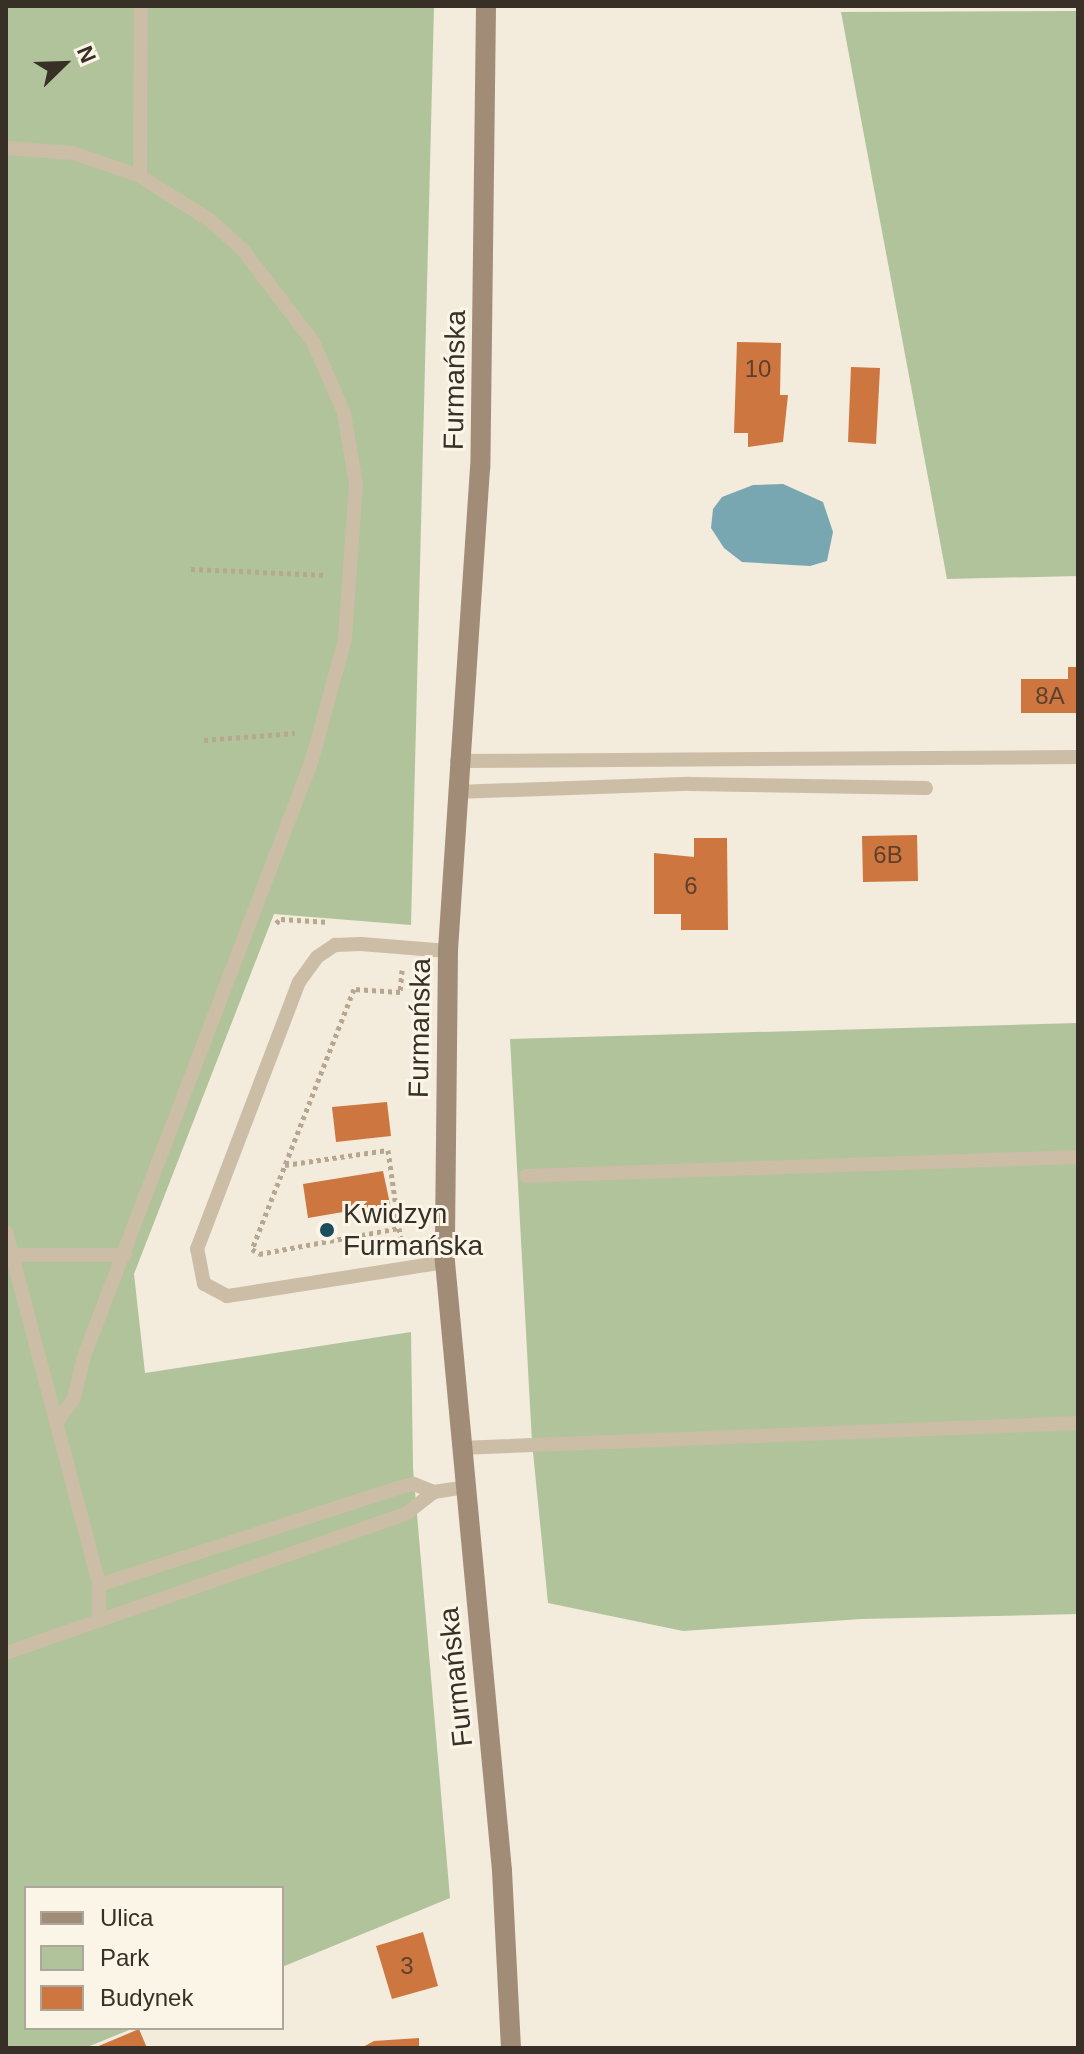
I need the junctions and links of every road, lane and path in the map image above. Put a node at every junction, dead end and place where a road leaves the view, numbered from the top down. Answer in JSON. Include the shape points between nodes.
{"nodes":[{"id":1,"x":141,"y":6,"type":"edge"},
{"id":2,"x":486,"y":6,"type":"edge"},
{"id":3,"x":6,"y":148,"type":"edge"},
{"id":4,"x":140,"y":176,"type":"junction"},
{"id":5,"x":191,"y":569,"type":"dead end"},
{"id":6,"x":351,"y":576,"type":"junction"},
{"id":7,"x":320,"y":735,"type":"junction"},
{"id":8,"x":204,"y":740,"type":"dead end"},
{"id":9,"x":1078,"y":757,"type":"edge"},
{"id":10,"x":457,"y":761,"type":"junction"},
{"id":11,"x":926,"y":788,"type":"dead end"},
{"id":12,"x":456,"y":792,"type":"junction"},
{"id":13,"x":345,"y":923,"type":"dead end"},
{"id":14,"x":275,"y":925,"type":"dead end"},
{"id":15,"x":403,"y":947,"type":"junction"},
{"id":16,"x":448,"y":951,"type":"junction"},
{"id":17,"x":1078,"y":1157,"type":"edge"},
{"id":18,"x":284,"y":1165,"type":"junction"},
{"id":19,"x":526,"y":1176,"type":"dead end"},
{"id":20,"x":399,"y":1228,"type":"junction"},
{"id":21,"x":6,"y":1232,"type":"edge"},
{"id":22,"x":11,"y":1255,"type":"junction"},
{"id":23,"x":125,"y":1255,"type":"junction"},
{"id":24,"x":445,"y":1262,"type":"junction"},
{"id":25,"x":406,"y":1265,"type":"junction"},
{"id":26,"x":58,"y":1421,"type":"junction"},
{"id":27,"x":1078,"y":1423,"type":"edge"},
{"id":28,"x":460,"y":1448,"type":"junction"},
{"id":29,"x":464,"y":1487,"type":"junction"},
{"id":30,"x":434,"y":1492,"type":"junction"},
{"id":31,"x":99,"y":1585,"type":"junction"},
{"id":32,"x":99,"y":1621,"type":"junction"},
{"id":33,"x":6,"y":1653,"type":"edge"},
{"id":34,"x":511,"y":2048,"type":"edge"}],
"edges":[{"from":1,"to":4,"type":"lane"},
{"from":2,"to":10,"type":"street","name":"Furmańska","via":[[480,468]]},
{"from":3,"to":4,"type":"lane","via":[[73,153]]},
{"from":4,"to":6,"type":"lane","via":[[211,221],[243,250],[313,342],[344,413],[350,443],[356,484]]},
{"from":5,"to":6,"type":"path"},
{"from":6,"to":7,"type":"lane","via":[[345,639]]},
{"from":7,"to":8,"type":"path"},
{"from":7,"to":23,"type":"lane"},
{"from":9,"to":10,"type":"lane"},
{"from":10,"to":12,"type":"street","name":"Furmańska"},
{"from":11,"to":12,"type":"lane","via":[[690,784]]},
{"from":12,"to":16,"type":"street","name":"Furmańska"},
{"from":13,"to":14,"type":"path","via":[[281,919]]},
{"from":15,"to":16,"type":"lane"},
{"from":15,"to":18,"type":"path","via":[[400,992],[354,989]]},
{"from":15,"to":25,"type":"lane","via":[[335,945],[308,967],[197,1249],[204,1284],[227,1296]]},
{"from":16,"to":24,"type":"street","name":"Furmańska"},
{"from":17,"to":19,"type":"lane"},
{"from":18,"to":20,"type":"path","via":[[388,1150]]},
{"from":18,"to":20,"type":"path","via":[[252,1249],[259,1254]]},
{"from":20,"to":25,"type":"path"},
{"from":21,"to":22,"type":"lane"},
{"from":22,"to":23,"type":"lane"},
{"from":22,"to":26,"type":"lane"},
{"from":23,"to":26,"type":"lane","via":[[84,1356],[74,1398]]},
{"from":24,"to":25,"type":"lane"},
{"from":24,"to":28,"type":"street","name":"Furmańska"},
{"from":26,"to":31,"type":"lane"},
{"from":27,"to":28,"type":"lane"},
{"from":28,"to":29,"type":"street","name":"Furmańska"},
{"from":29,"to":30,"type":"lane"},
{"from":29,"to":34,"type":"street","name":"Furmańska","via":[[502,1871]]},
{"from":30,"to":31,"type":"lane","via":[[414,1484],[398,1488]]},
{"from":30,"to":32,"type":"lane","via":[[407,1513]]},
{"from":31,"to":32,"type":"lane"},
{"from":32,"to":33,"type":"lane"}]}
